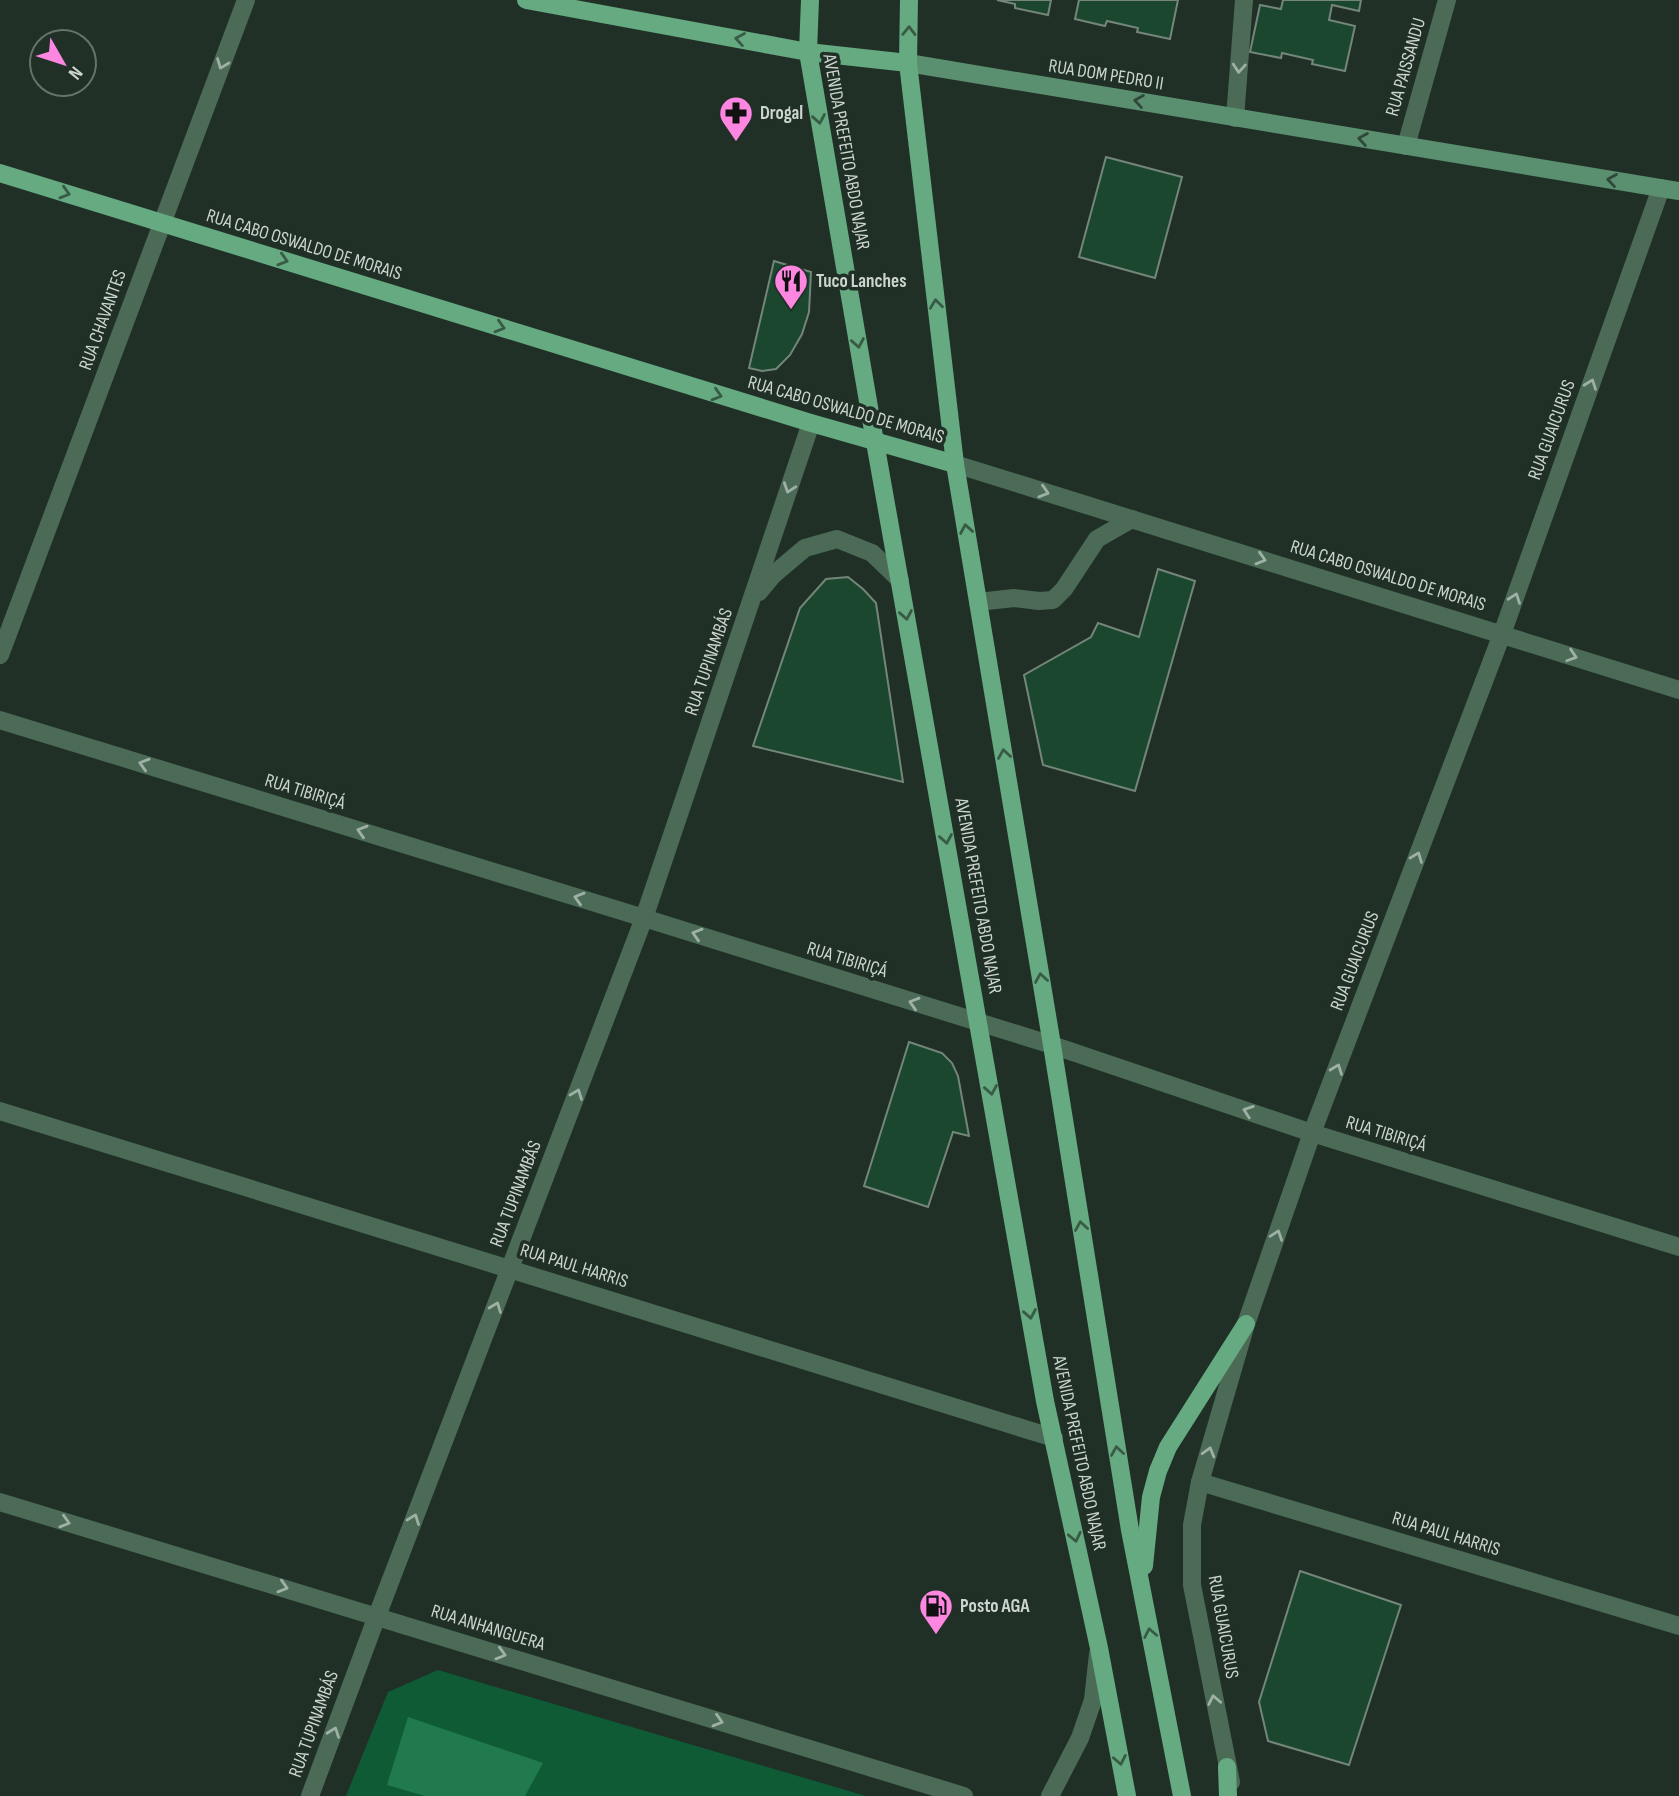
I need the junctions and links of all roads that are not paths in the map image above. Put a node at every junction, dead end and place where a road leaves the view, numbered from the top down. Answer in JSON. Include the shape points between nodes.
{"nodes":[{"id":1,"x":246,"y":0,"type":"edge"},
{"id":2,"x":526,"y":0,"type":"edge"},
{"id":3,"x":810,"y":0,"type":"edge"},
{"id":4,"x":909,"y":0,"type":"edge"},
{"id":5,"x":1244,"y":0,"type":"edge"},
{"id":6,"x":1447,"y":0,"type":"edge"},
{"id":7,"x":808,"y":52,"type":"junction"},
{"id":8,"x":908,"y":63,"type":"junction"},
{"id":9,"x":1235,"y":118,"type":"junction"},
{"id":10,"x":1406,"y":146,"type":"junction"},
{"id":11,"x":0,"y":173,"type":"edge"},
{"id":12,"x":1670,"y":190,"type":"edge"},
{"id":13,"x":161,"y":223,"type":"junction"},
{"id":14,"x":811,"y":423,"type":"junction"},
{"id":15,"x":875,"y":442,"type":"junction"},
{"id":16,"x":955,"y":464,"type":"junction"},
{"id":17,"x":1132,"y":519,"type":"junction"},
{"id":18,"x":900,"y":580,"type":"junction"},
{"id":19,"x":978,"y":602,"type":"junction"},
{"id":20,"x":751,"y":603,"type":"junction"},
{"id":21,"x":1502,"y":634,"type":"junction"},
{"id":22,"x":0,"y":655,"type":"edge"},
{"id":23,"x":1679,"y":690,"type":"edge"},
{"id":24,"x":0,"y":720,"type":"edge"},
{"id":25,"x":644,"y":918,"type":"junction"},
{"id":26,"x":979,"y":1023,"type":"junction"},
{"id":27,"x":1052,"y":1045,"type":"junction"},
{"id":28,"x":0,"y":1111,"type":"edge"},
{"id":29,"x":1312,"y":1133,"type":"junction"},
{"id":30,"x":1679,"y":1247,"type":"edge"},
{"id":31,"x":510,"y":1269,"type":"junction"},
{"id":32,"x":1246,"y":1324,"type":"junction"},
{"id":33,"x":1054,"y":1438,"type":"junction"},
{"id":34,"x":1200,"y":1482,"type":"junction"},
{"id":35,"x":0,"y":1502,"type":"edge"},
{"id":36,"x":1142,"y":1590,"type":"junction"},
{"id":37,"x":377,"y":1616,"type":"junction"},
{"id":38,"x":1679,"y":1626,"type":"edge"},
{"id":39,"x":1099,"y":1647,"type":"junction"},
{"id":40,"x":1227,"y":1766,"type":"junction"},
{"id":41,"x":310,"y":1796,"type":"edge"},
{"id":42,"x":964,"y":1796,"type":"edge"},
{"id":43,"x":1051,"y":1796,"type":"edge"},
{"id":44,"x":1127,"y":1796,"type":"edge"},
{"id":45,"x":1182,"y":1796,"type":"edge"},
{"id":46,"x":1231,"y":1796,"type":"edge"},
{"id":47,"x":1240,"y":1796,"type":"edge"}],
"edges":[{"from":1,"to":13,"type":"street","name":"RUA CHAVANTES","one_way":true},
{"from":7,"to":2,"type":"main road","name":"RUA DOM PEDRO II","one_way":true},
{"from":3,"to":7,"type":"main road","name":"AVENIDA PREFEITO ABDO NAJAR"},
{"from":8,"to":4,"type":"main road","name":"AVENIDA PREFEITO ABDO NAJAR","one_way":true},
{"from":5,"to":9,"type":"street","one_way":true},
{"from":6,"to":10,"type":"street","name":"RUA PAISSANDU"},
{"from":7,"to":8,"type":"main road","name":"RUA DOM PEDRO II"},
{"from":7,"to":15,"type":"main road","name":"AVENIDA PREFEITO ABDO NAJAR","one_way":true},
{"from":9,"to":8,"type":"main road","name":"RUA DOM PEDRO II","one_way":true},
{"from":16,"to":8,"type":"main road","name":"AVENIDA PREFEITO ABDO NAJAR","one_way":true},
{"from":10,"to":9,"type":"main road","name":"RUA DOM PEDRO II","one_way":true},
{"from":12,"to":10,"type":"main road","name":"RUA DOM PEDRO II","one_way":true},
{"from":11,"to":13,"type":"main road","name":"RUA CABO OSWALDO DE MORAIS","one_way":true},
{"from":21,"to":12,"type":"street","name":"RUA GUAICURUS","one_way":true},
{"from":13,"to":14,"type":"main road","name":"RUA CABO OSWALDO DE MORAIS","one_way":true},
{"from":13,"to":22,"type":"street","name":"RUA CHAVANTES"},
{"from":14,"to":15,"type":"main road","name":"RUA CABO OSWALDO DE MORAIS"},
{"from":14,"to":20,"type":"street","name":"RUA TUPINAMBÁS","one_way":true},
{"from":15,"to":16,"type":"main road","name":"RUA CABO OSWALDO DE MORAIS"},
{"from":15,"to":18,"type":"main road","name":"AVENIDA PREFEITO ABDO NAJAR"},
{"from":16,"to":17,"type":"street","name":"RUA CABO OSWALDO DE MORAIS","one_way":true},
{"from":19,"to":16,"type":"main road","name":"AVENIDA PREFEITO ABDO NAJAR","one_way":true},
{"from":17,"to":19,"type":"street","via":[[1097,539],[1053,600]]},
{"from":17,"to":21,"type":"street","name":"RUA CABO OSWALDO DE MORAIS","one_way":true},
{"from":18,"to":20,"type":"street","name":"RUA TUPINAMBÁS","via":[[872,553],[837,539],[804,548],[773,575]]},
{"from":18,"to":26,"type":"main road","name":"AVENIDA PREFEITO ABDO NAJAR","one_way":true},
{"from":27,"to":19,"type":"main road","name":"AVENIDA PREFEITO ABDO NAJAR","one_way":true},
{"from":20,"to":25,"type":"street","name":"RUA TUPINAMBÁS"},
{"from":21,"to":23,"type":"street","name":"RUA CABO OSWALDO DE MORAIS","one_way":true},
{"from":29,"to":21,"type":"street","name":"RUA GUAICURUS","one_way":true},
{"from":25,"to":24,"type":"street","name":"RUA TIBIRIÇÁ","one_way":true},
{"from":26,"to":25,"type":"street","name":"RUA TIBIRIÇÁ","one_way":true},
{"from":31,"to":25,"type":"street","name":"RUA TUPINAMBÁS","one_way":true},
{"from":26,"to":27,"type":"street","name":"RUA TIBIRIÇÁ"},
{"from":26,"to":33,"type":"main road","name":"AVENIDA PREFEITO ABDO NAJAR","one_way":true},
{"from":29,"to":27,"type":"street","name":"RUA TIBIRIÇÁ","one_way":true},
{"from":36,"to":27,"type":"main road","name":"AVENIDA PREFEITO ABDO NAJAR","one_way":true},
{"from":28,"to":31,"type":"street","name":"RUA PAUL HARRIS"},
{"from":29,"to":30,"type":"street","name":"RUA TIBIRIÇÁ"},
{"from":32,"to":29,"type":"street","name":"RUA GUAICURUS","one_way":true},
{"from":31,"to":33,"type":"street","name":"RUA PAUL HARRIS"},
{"from":37,"to":31,"type":"street","name":"RUA TUPINAMBÁS","one_way":true},
{"from":34,"to":32,"type":"street","name":"RUA GUAICURUS","one_way":true},
{"from":32,"to":36,"type":"main road","via":[[1168,1447],[1158,1471]]},
{"from":33,"to":39,"type":"main road","name":"AVENIDA PREFEITO ABDO NAJAR","one_way":true},
{"from":34,"to":38,"type":"street","name":"RUA PAUL HARRIS"},
{"from":40,"to":34,"type":"street","name":"RUA GUAICURUS","one_way":true,"via":[[1192,1585],[1192,1525]]},
{"from":35,"to":37,"type":"street","name":"RUA ANHANGUERA","one_way":true},
{"from":45,"to":36,"type":"main road","name":"AVENIDA PREFEITO ABDO NAJAR","one_way":true},
{"from":41,"to":37,"type":"street","name":"RUA TUPINAMBÁS","one_way":true},
{"from":37,"to":42,"type":"street","name":"RUA ANHANGUERA","one_way":true},
{"from":39,"to":43,"type":"street","via":[[1093,1700]]},
{"from":39,"to":44,"type":"main road","name":"AVENIDA PREFEITO ABDO NAJAR","one_way":true},
{"from":40,"to":46,"type":"main road"},
{"from":40,"to":47,"type":"street"}]}
